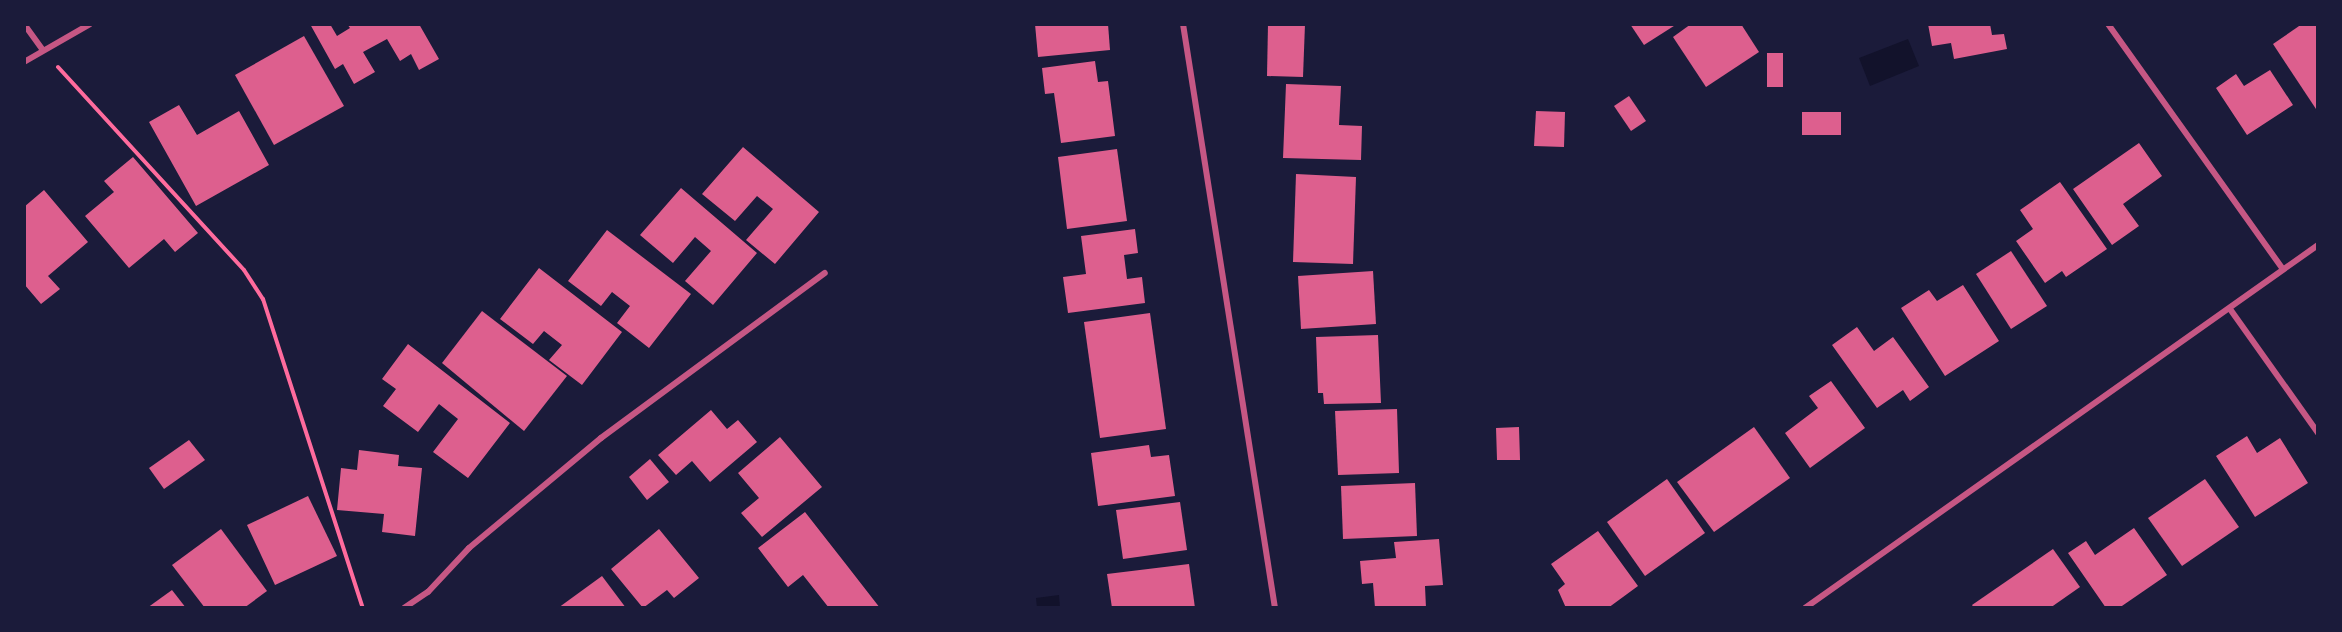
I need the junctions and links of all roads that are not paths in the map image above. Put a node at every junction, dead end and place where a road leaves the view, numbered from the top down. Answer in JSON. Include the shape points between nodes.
{"nodes":[{"id":1,"x":24,"y":24,"type":"edge"},
{"id":2,"x":90,"y":24,"type":"edge"},
{"id":3,"x":1183,"y":24,"type":"edge"},
{"id":4,"x":2108,"y":24,"type":"edge"},
{"id":5,"x":43,"y":50,"type":"junction"},
{"id":6,"x":24,"y":62,"type":"edge"},
{"id":7,"x":2318,"y":245,"type":"edge"},
{"id":8,"x":2283,"y":269,"type":"junction"},
{"id":9,"x":825,"y":273,"type":"dead end"},
{"id":10,"x":2230,"y":309,"type":"junction"},
{"id":11,"x":2318,"y":433,"type":"edge"},
{"id":12,"x":404,"y":608,"type":"edge"},
{"id":13,"x":1275,"y":608,"type":"edge"},
{"id":14,"x":1804,"y":608,"type":"edge"}],
"edges":[{"from":1,"to":5,"type":"street"},
{"from":2,"to":5,"type":"street"},
{"from":3,"to":13,"type":"street"},
{"from":4,"to":8,"type":"street"},
{"from":5,"to":6,"type":"street"},
{"from":7,"to":8,"type":"street"},
{"from":8,"to":10,"type":"street"},
{"from":9,"to":12,"type":"street","via":[[601,438],[469,548],[428,592]]},
{"from":10,"to":11,"type":"street"},
{"from":10,"to":14,"type":"street"}]}
